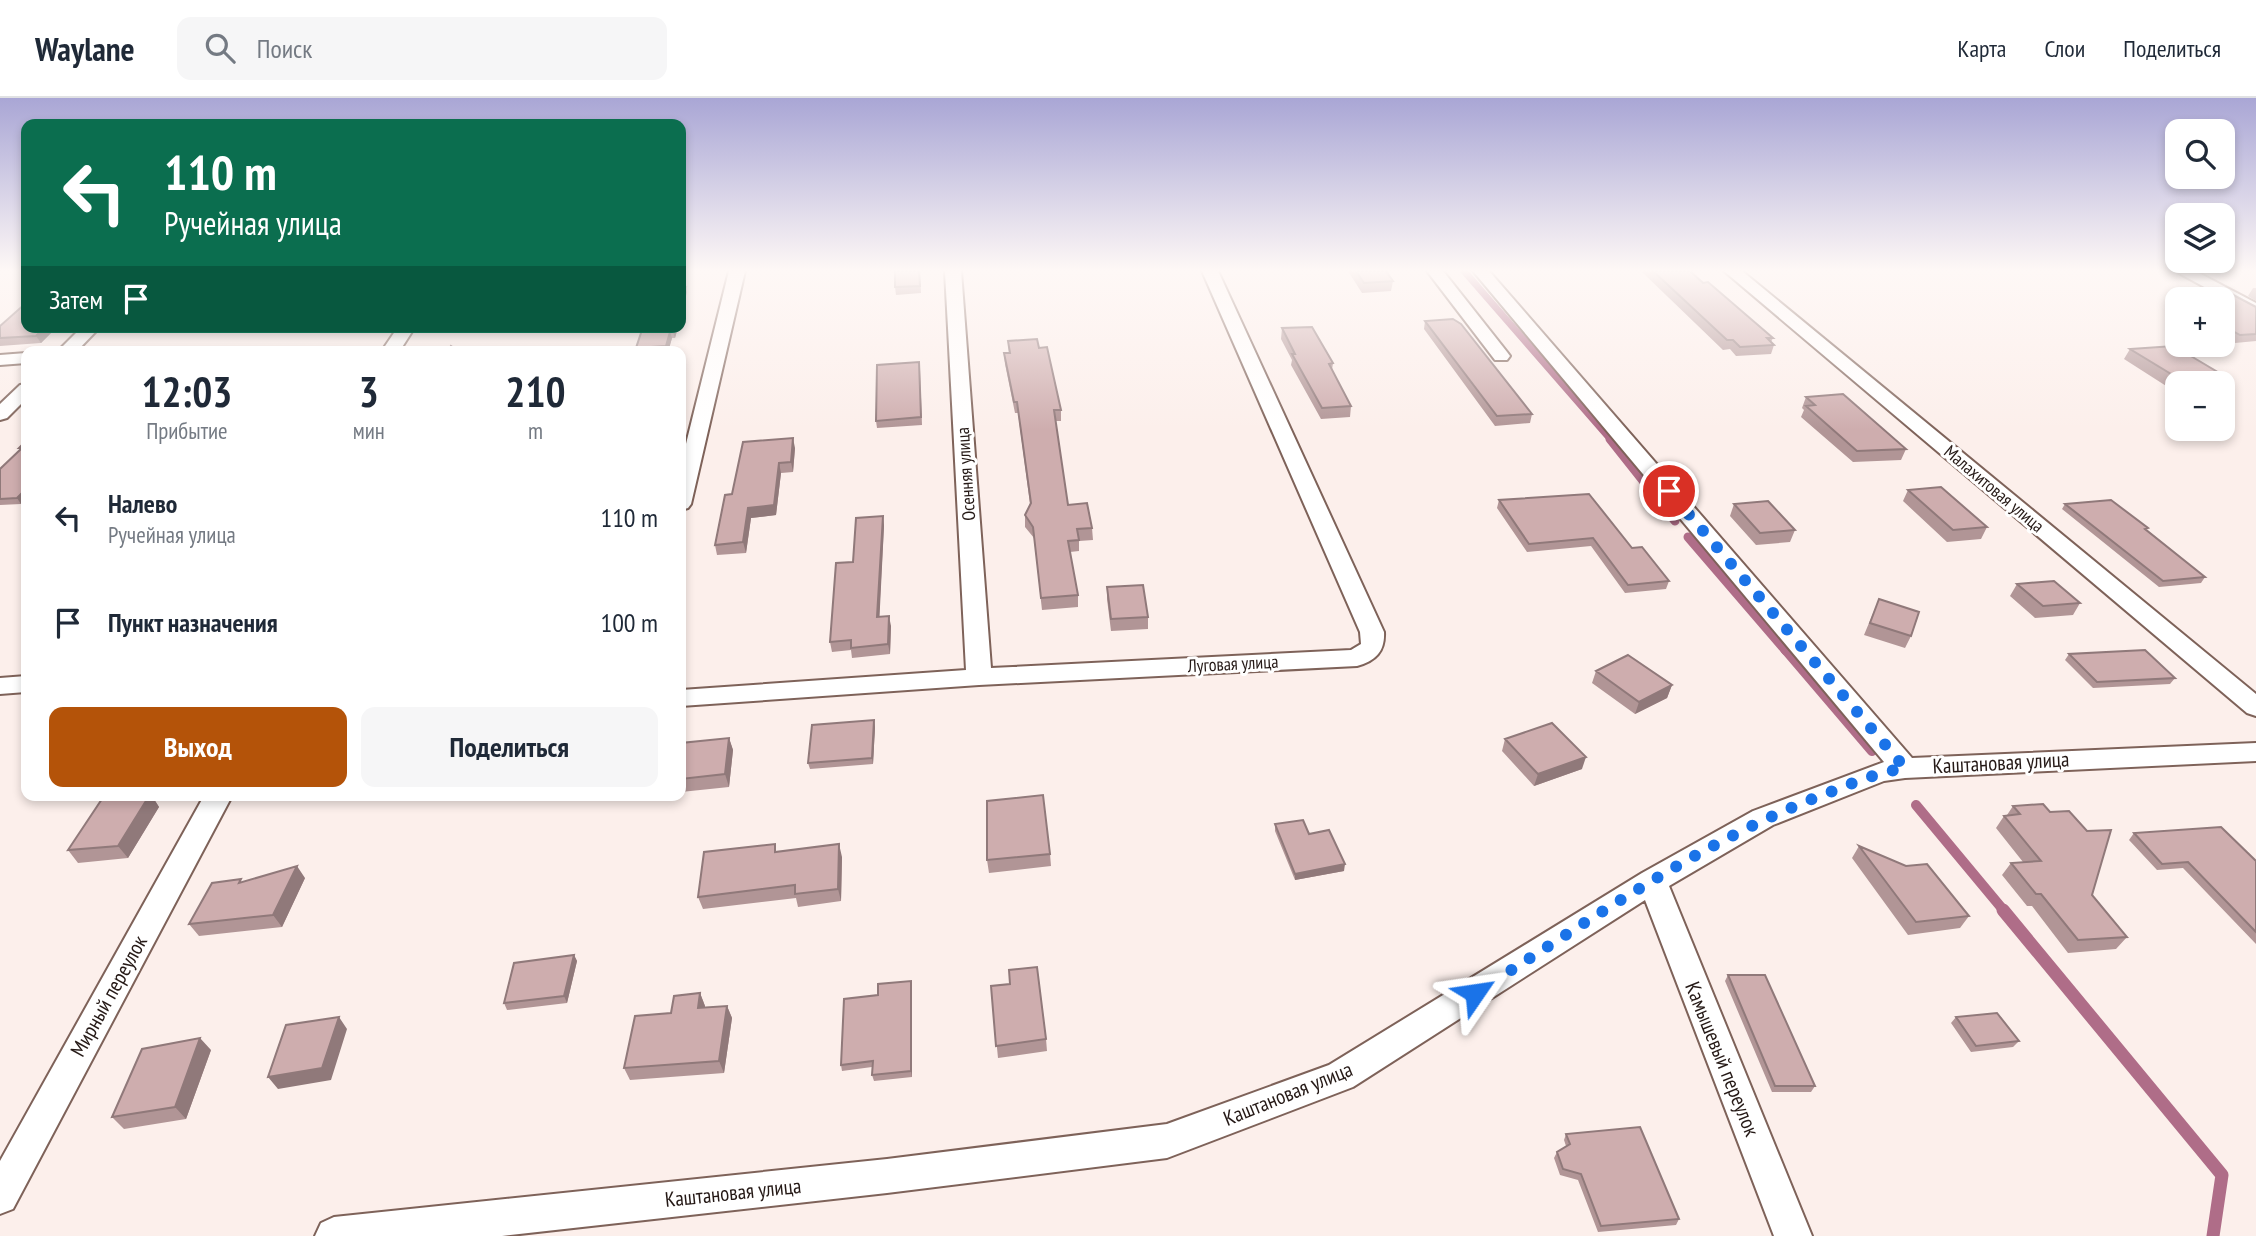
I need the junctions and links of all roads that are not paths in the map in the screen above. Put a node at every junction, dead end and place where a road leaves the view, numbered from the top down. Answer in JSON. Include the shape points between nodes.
{"nodes":[{"id":1,"x":724,"y":324,"type":"edge"},
{"id":2,"x":956,"y":324,"type":"edge"},
{"id":3,"x":1234,"y":324,"type":"edge"},
{"id":4,"x":1476,"y":324,"type":"edge"},
{"id":5,"x":1527,"y":324,"type":"edge"},
{"id":6,"x":1796,"y":324,"type":"edge"},
{"id":7,"x":86,"y":333,"type":"edge"},
{"id":8,"x":72,"y":346,"type":"edge"},
{"id":9,"x":1501,"y":356,"type":"dead end"},
{"id":10,"x":21,"y":358,"type":"edge"},
{"id":11,"x":0,"y":360,"type":"edge"},
{"id":12,"x":21,"y":394,"type":"edge"},
{"id":13,"x":0,"y":414,"type":"edge"},
{"id":14,"x":686,"y":483,"type":"edge"},
{"id":15,"x":979,"y":677,"type":"junction"},
{"id":16,"x":21,"y":684,"type":"edge"},
{"id":17,"x":0,"y":686,"type":"edge"},
{"id":18,"x":686,"y":698,"type":"edge"},
{"id":19,"x":2256,"y":707,"type":"edge"},
{"id":20,"x":2256,"y":752,"type":"edge"},
{"id":21,"x":1905,"y":768,"type":"junction"},
{"id":22,"x":215,"y":801,"type":"edge"},
{"id":23,"x":1652,"y":881,"type":"junction"},
{"id":24,"x":0,"y":1196,"type":"edge"},
{"id":25,"x":334,"y":1236,"type":"edge"},
{"id":26,"x":1793,"y":1236,"type":"edge"}],
"edges":[{"from":1,"to":14,"type":"street"},
{"from":2,"to":15,"type":"street","name":"Осенняя улица"},
{"from":3,"to":15,"type":"street","name":"Луговая улица","via":[[1372,632],[1373,647],[1357,658]]},
{"from":4,"to":9,"type":"street"},
{"from":5,"to":21,"type":"street"},
{"from":6,"to":19,"type":"street","name":"Малахитовая улица"},
{"from":7,"to":8,"type":"street"},
{"from":10,"to":11,"type":"street"},
{"from":12,"to":13,"type":"street"},
{"from":15,"to":18,"type":"street","name":"Луговая улица"},
{"from":16,"to":17,"type":"street"},
{"from":20,"to":21,"type":"street","name":"Каштановая улица"},
{"from":21,"to":23,"type":"street","name":"Каштановая улица","via":[[1880,772],[1763,818]]},
{"from":22,"to":24,"type":"street","name":"Мирный переулок"},
{"from":23,"to":25,"type":"street","name":"Каштановая улица","via":[[1341,1076],[1167,1141],[887,1177]]},
{"from":23,"to":26,"type":"street","name":"Камышевый переулок"}]}
